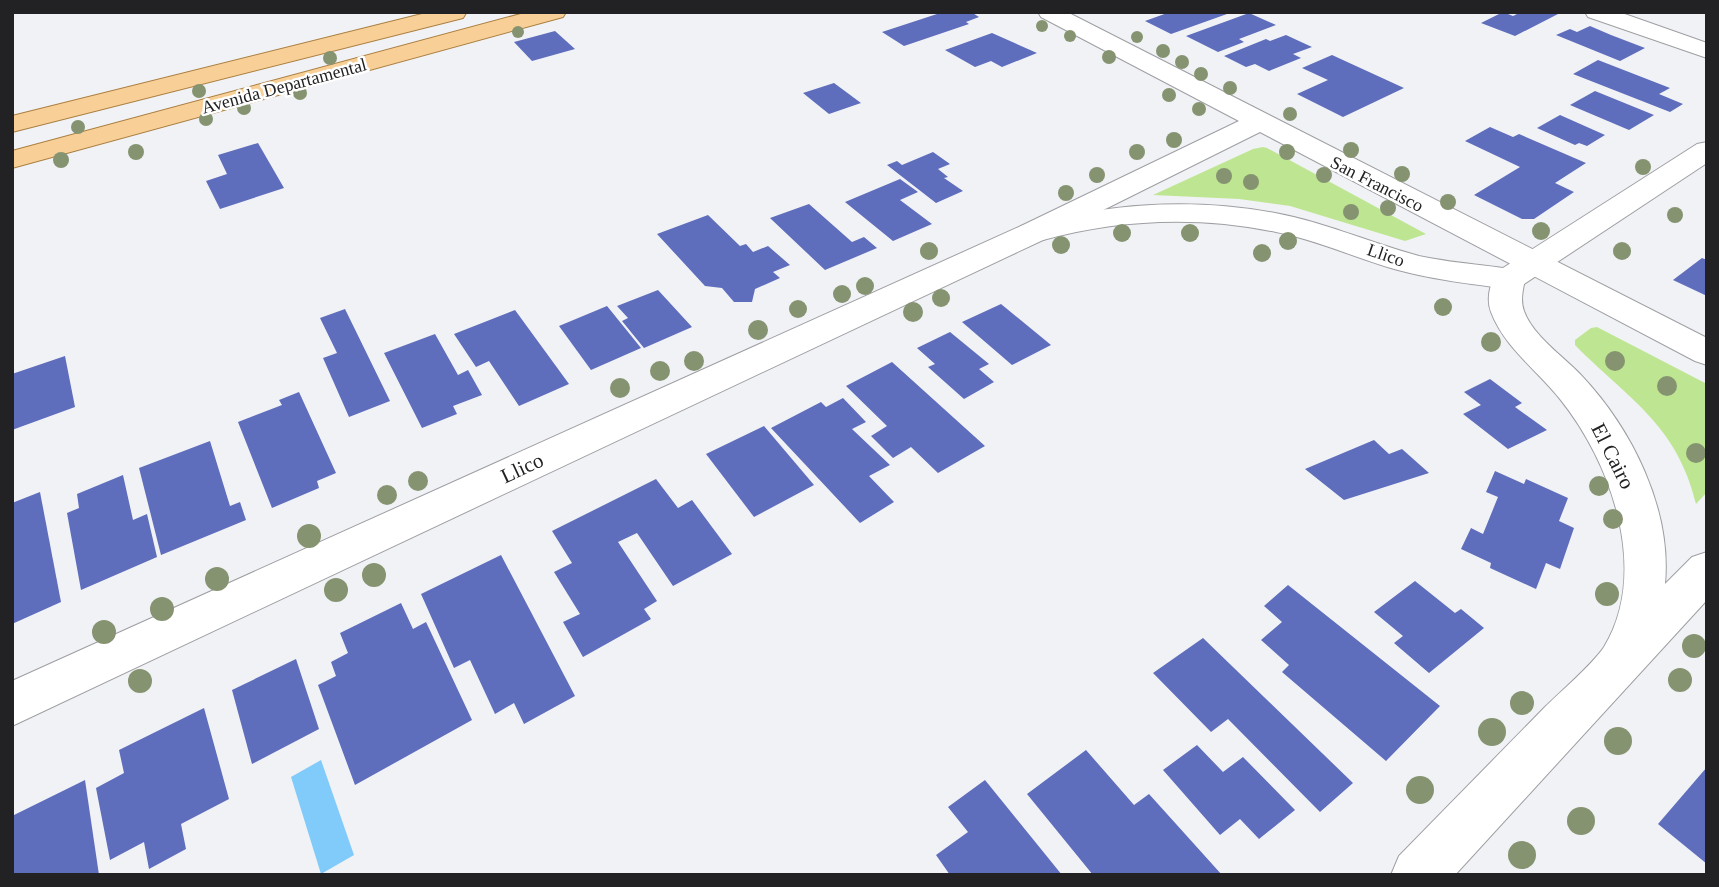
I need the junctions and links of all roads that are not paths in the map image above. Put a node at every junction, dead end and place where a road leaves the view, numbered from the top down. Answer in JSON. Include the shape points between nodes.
{"nodes":[{"id":1,"x":457,"y":12,"type":"edge"},
{"id":2,"x":555,"y":12,"type":"edge"},
{"id":3,"x":1049,"y":12,"type":"edge"},
{"id":4,"x":1596,"y":12,"type":"edge"},
{"id":5,"x":1707,"y":51,"type":"edge"},
{"id":6,"x":1259,"y":122,"type":"junction"},
{"id":7,"x":12,"y":124,"type":"edge"},
{"id":8,"x":1707,"y":150,"type":"edge"},
{"id":9,"x":12,"y":160,"type":"edge"},
{"id":10,"x":1032,"y":233,"type":"junction"},
{"id":11,"x":1521,"y":272,"type":"junction"},
{"id":12,"x":1707,"y":353,"type":"edge"},
{"id":13,"x":1707,"y":570,"type":"edge"},
{"id":14,"x":1622,"y":659,"type":"junction"},
{"id":15,"x":12,"y":704,"type":"edge"},
{"id":16,"x":1418,"y":875,"type":"edge"}],
"edges":[{"from":1,"to":7,"type":"main road","name":"Avenida Departamental"},
{"from":2,"to":9,"type":"main road","name":"Avenida Departamental"},
{"from":3,"to":6,"type":"street","name":"San Francisco"},
{"from":4,"to":5,"type":"street"},
{"from":6,"to":10,"type":"street","name":"Llico"},
{"from":6,"to":11,"type":"street","name":"San Francisco"},
{"from":8,"to":11,"type":"street"},
{"from":10,"to":11,"type":"street","name":"Llico","via":[[1118,214],[1211,213],[1309,230],[1409,263]]},
{"from":10,"to":15,"type":"street","name":"Llico"},
{"from":11,"to":12,"type":"street","name":"San Francisco"},
{"from":11,"to":14,"type":"street","name":"El Cairo","via":[[1504,301],[1517,330],[1593,415],[1611,444],[1636,504],[1646,567],[1637,619]]},
{"from":13,"to":14,"type":"street","name":"El Cairo"},
{"from":14,"to":16,"type":"street","name":"El Cairo"}]}
